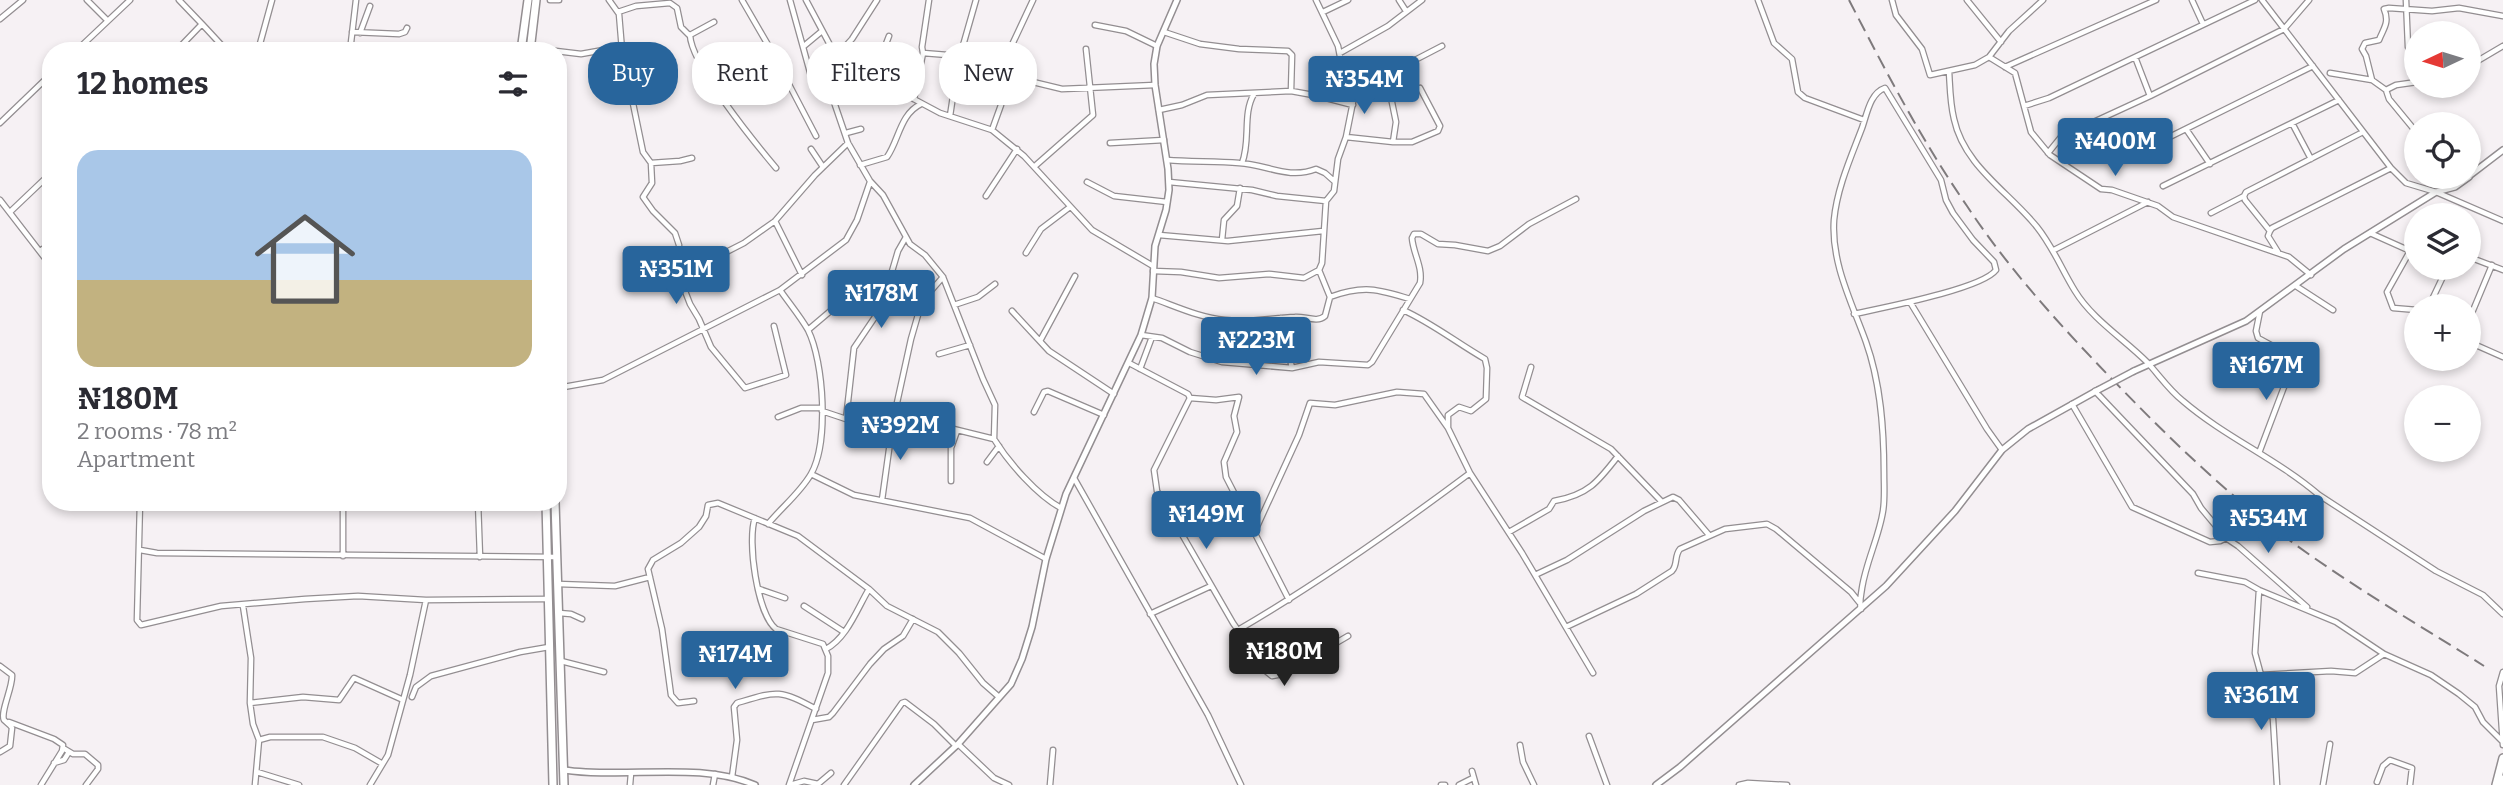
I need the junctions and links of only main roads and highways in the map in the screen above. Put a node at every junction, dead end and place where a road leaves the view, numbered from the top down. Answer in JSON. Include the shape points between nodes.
{"nodes":[{"id":1,"x":536,"y":0,"type":"edge"},
{"id":2,"x":529,"y":6,"type":"edge"},
{"id":3,"x":523,"y":42,"type":"edge"},
{"id":4,"x":531,"y":42,"type":"edge"},
{"id":5,"x":547,"y":511,"type":"edge"},
{"id":6,"x":555,"y":511,"type":"edge"},
{"id":7,"x":552,"y":557,"type":"junction"},
{"id":8,"x":2503,"y":758,"type":"edge"},
{"id":9,"x":2503,"y":779,"type":"edge"},
{"id":10,"x":553,"y":785,"type":"edge"},
{"id":11,"x":564,"y":785,"type":"edge"},
{"id":12,"x":2496,"y":785,"type":"edge"},
{"id":13,"x":2502,"y":785,"type":"edge"}],
"edges":[{"from":1,"to":2,"type":"main road"},
{"from":2,"to":3,"type":"main road"},
{"from":2,"to":4,"type":"main road"},
{"from":5,"to":7,"type":"main road"},
{"from":6,"to":7,"type":"main road"},
{"from":7,"to":10,"type":"main road"},
{"from":7,"to":11,"type":"main road","via":[[558,584]]},
{"from":8,"to":12,"type":"main road"},
{"from":9,"to":13,"type":"main road"}]}
